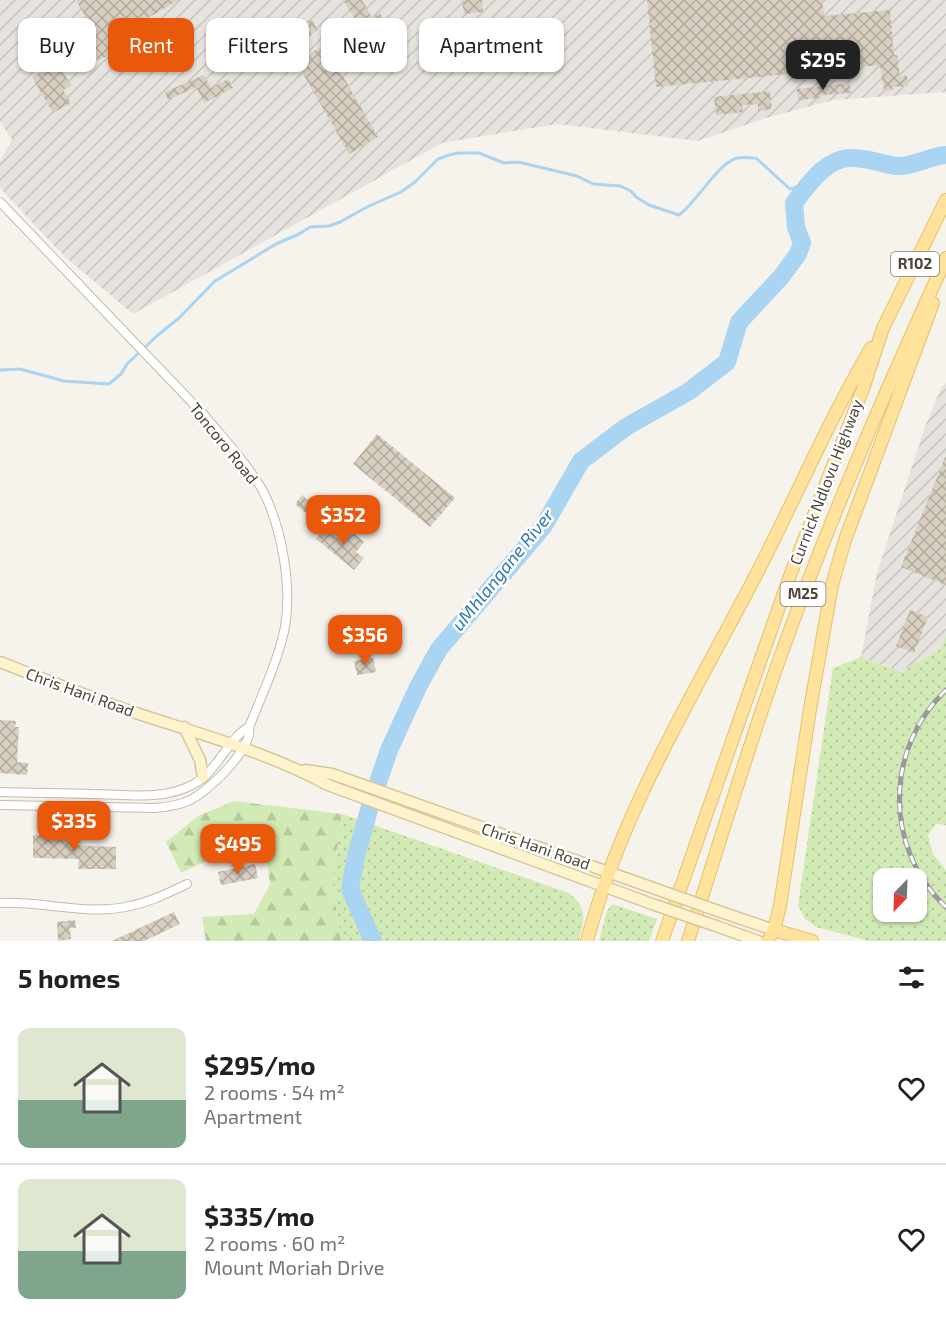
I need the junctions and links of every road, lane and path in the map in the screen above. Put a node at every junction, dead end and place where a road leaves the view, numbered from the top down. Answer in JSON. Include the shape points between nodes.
{"nodes":[{"id":1,"x":946,"y":200,"type":"edge"},
{"id":2,"x":0,"y":202,"type":"edge"},
{"id":3,"x":946,"y":260,"type":"edge"},
{"id":4,"x":884,"y":328,"type":"junction"},
{"id":5,"x":0,"y":662,"type":"edge"},
{"id":6,"x":183,"y":727,"type":"junction"},
{"id":7,"x":249,"y":727,"type":"junction"},
{"id":8,"x":232,"y":744,"type":"junction"},
{"id":9,"x":243,"y":749,"type":"junction"},
{"id":10,"x":297,"y":768,"type":"junction"},
{"id":11,"x":203,"y":777,"type":"junction"},
{"id":12,"x":0,"y":792,"type":"edge"},
{"id":13,"x":0,"y":805,"type":"edge"},
{"id":14,"x":608,"y":872,"type":"junction"},
{"id":15,"x":187,"y":884,"type":"dead end"},
{"id":16,"x":603,"y":886,"type":"junction"},
{"id":17,"x":0,"y":903,"type":"edge"},
{"id":18,"x":771,"y":936,"type":"edge"},
{"id":19,"x":587,"y":941,"type":"edge"},
{"id":20,"x":662,"y":941,"type":"edge"},
{"id":21,"x":688,"y":941,"type":"edge"},
{"id":22,"x":758,"y":941,"type":"edge"},
{"id":23,"x":812,"y":941,"type":"edge"}],
"edges":[{"from":1,"to":4,"type":"main road","name":"Curnick Ndlovu Highway","number":"R102"},
{"from":2,"to":7,"type":"street","name":"Toncoro Road","via":[[205,416],[263,492],[281,540],[287,600],[279,648]]},
{"from":3,"to":18,"type":"main road","via":[[838,562],[822,636],[787,870]]},
{"from":3,"to":21,"type":"main road","name":"Curnick Ndlovu Highway","number":"M25","via":[[881,400],[821,548],[781,654]]},
{"from":4,"to":14,"type":"main road","via":[[850,385],[646,787]]},
{"from":4,"to":20,"type":"main road","name":"Curnick Ndlovu Highway","number":"M25","via":[[791,573]]},
{"from":5,"to":6,"type":"main road","name":"Chris Hani Road"},
{"from":6,"to":8,"type":"main road","name":"Chris Hani Road"},
{"from":6,"to":11,"type":"main road","via":[[200,760]]},
{"from":7,"to":8,"type":"street","name":"Toncoro Road"},
{"from":7,"to":9,"type":"street","name":"Toncoro Road","via":[[250,736]]},
{"from":8,"to":9,"type":"main road","name":"Chris Hani Road"},
{"from":8,"to":11,"type":"street","name":"Toncoro Road"},
{"from":9,"to":10,"type":"main road","name":"Chris Hani Road"},
{"from":9,"to":13,"type":"street","via":[[210,787],[174,806]]},
{"from":10,"to":14,"type":"main road","name":"Chris Hani Road","via":[[332,774]]},
{"from":10,"to":16,"type":"main road","name":"Chris Hani Road","via":[[328,785]]},
{"from":11,"to":12,"type":"street","via":[[193,785],[165,794]]},
{"from":14,"to":16,"type":"main road"},
{"from":14,"to":18,"type":"main road","name":"Chris Hani Road","bridge":true,"via":[[721,912]]},
{"from":15,"to":17,"type":"street","via":[[128,907]]},
{"from":16,"to":19,"type":"main road"},
{"from":16,"to":22,"type":"main road","name":"Chris Hani Road","bridge":true},
{"from":18,"to":23,"type":"main road"}]}
